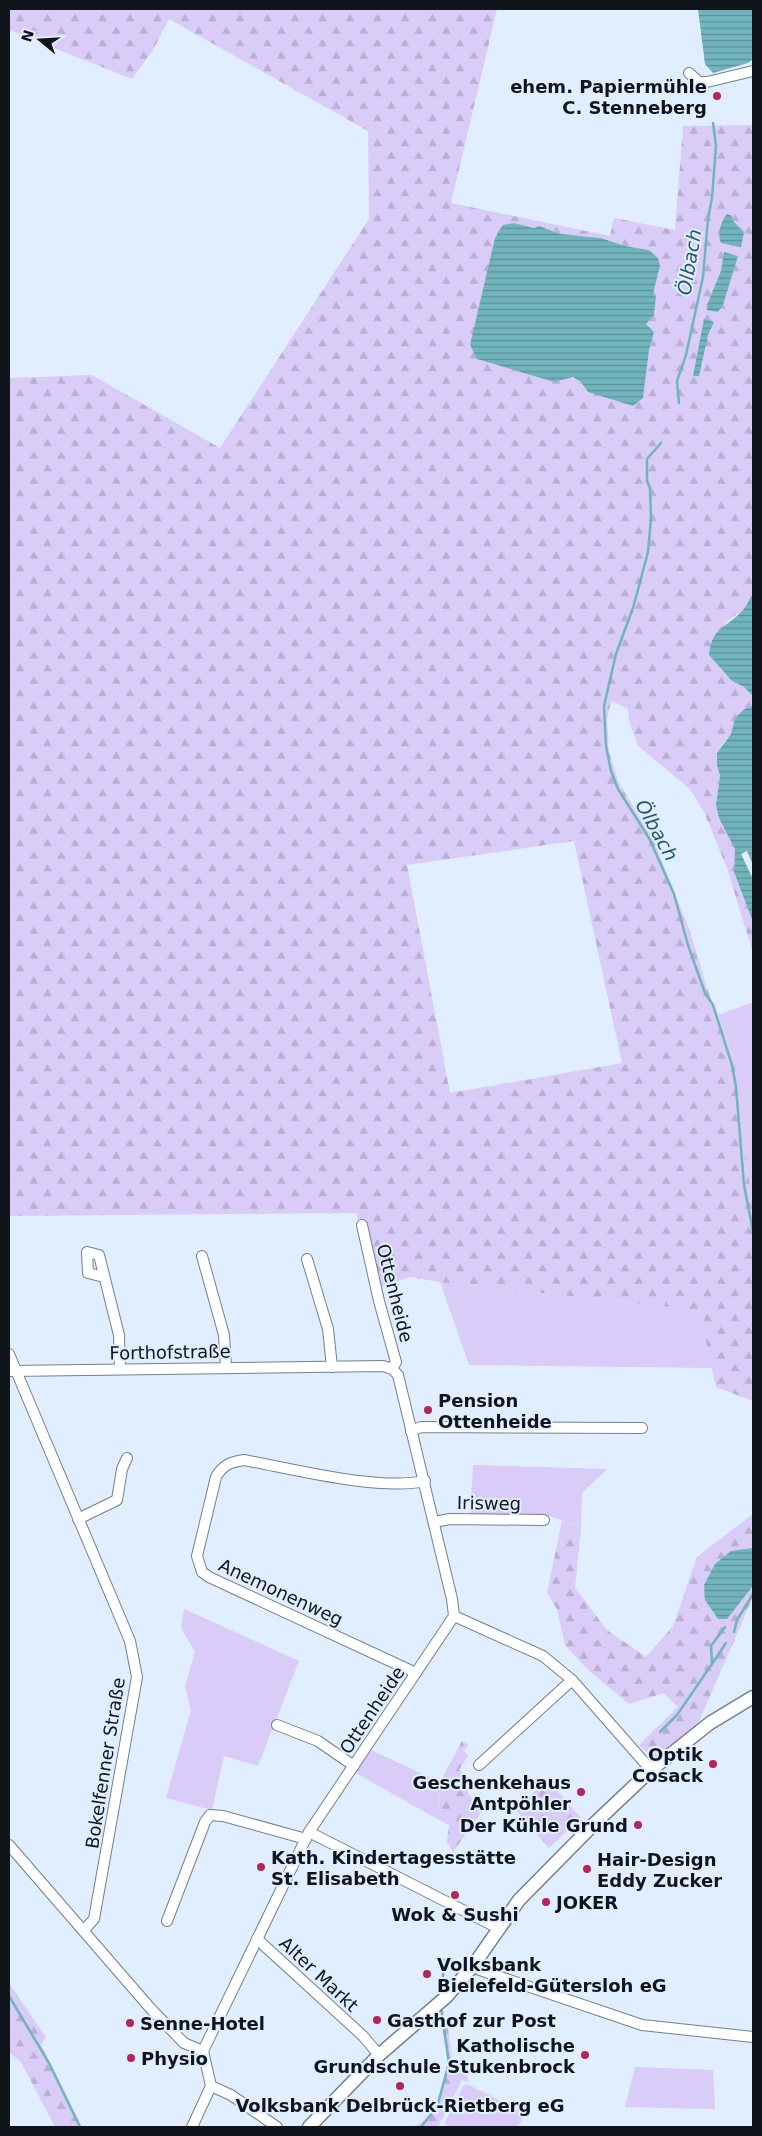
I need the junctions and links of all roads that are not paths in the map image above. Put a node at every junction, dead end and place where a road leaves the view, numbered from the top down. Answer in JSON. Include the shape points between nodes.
{"nodes":[{"id":1,"x":753,"y":71,"type":"edge"},
{"id":2,"x":689,"y":74,"type":"dead end"},
{"id":3,"x":362,"y":1225,"type":"dead end"},
{"id":4,"x":202,"y":1256,"type":"dead end"},
{"id":5,"x":307,"y":1259,"type":"dead end"},
{"id":6,"x":104,"y":1277,"type":"dead end"},
{"id":7,"x":9,"y":1354,"type":"edge"},
{"id":8,"x":332,"y":1367,"type":"junction"},
{"id":9,"x":226,"y":1368,"type":"junction"},
{"id":10,"x":120,"y":1369,"type":"junction"},
{"id":11,"x":392,"y":1369,"type":"junction"},
{"id":12,"x":12,"y":1371,"type":"edge"},
{"id":13,"x":642,"y":1428,"type":"dead end"},
{"id":14,"x":411,"y":1431,"type":"junction"},
{"id":15,"x":127,"y":1458,"type":"dead end"},
{"id":16,"x":425,"y":1481,"type":"junction"},
{"id":17,"x":78,"y":1519,"type":"junction"},
{"id":18,"x":544,"y":1520,"type":"dead end"},
{"id":19,"x":434,"y":1522,"type":"junction"},
{"id":20,"x":454,"y":1616,"type":"junction"},
{"id":21,"x":416,"y":1673,"type":"junction"},
{"id":22,"x":572,"y":1680,"type":"junction"},
{"id":23,"x":753,"y":1697,"type":"edge"},
{"id":24,"x":277,"y":1725,"type":"dead end"},
{"id":25,"x":479,"y":1765,"type":"dead end"},
{"id":26,"x":354,"y":1766,"type":"junction"},
{"id":27,"x":651,"y":1770,"type":"junction"},
{"id":28,"x":308,"y":1836,"type":"junction"},
{"id":29,"x":9,"y":1845,"type":"edge"},
{"id":30,"x":168,"y":1921,"type":"dead end"},
{"id":31,"x":498,"y":1928,"type":"junction"},
{"id":32,"x":84,"y":1930,"type":"junction"},
{"id":33,"x":257,"y":1939,"type":"junction"},
{"id":34,"x":473,"y":1966,"type":"junction"},
{"id":35,"x":753,"y":2036,"type":"edge"},
{"id":36,"x":203,"y":2051,"type":"junction"},
{"id":37,"x":379,"y":2055,"type":"junction"},
{"id":38,"x":211,"y":2086,"type":"junction"},
{"id":39,"x":192,"y":2127,"type":"edge"},
{"id":40,"x":277,"y":2127,"type":"edge"},
{"id":41,"x":309,"y":2127,"type":"edge"}],
"edges":[{"from":1,"to":2,"type":"street","via":[[706,82],[699,82]]},
{"from":3,"to":11,"type":"street","name":"Ottenheide","via":[[396,1362]]},
{"from":4,"to":9,"type":"street","via":[[224,1335]]},
{"from":5,"to":8,"type":"street","via":[[328,1329]]},
{"from":6,"to":10,"type":"street","via":[[119,1335]]},
{"from":7,"to":12,"type":"street","name":"Bokelfenner Straße"},
{"from":8,"to":9,"type":"street","name":"Forthofstraße"},
{"from":8,"to":11,"type":"street","name":"Ottenheide","via":[[384,1366]]},
{"from":9,"to":10,"type":"street","name":"Forthofstraße"},
{"from":10,"to":12,"type":"street","name":"Forthofstraße"},
{"from":11,"to":14,"type":"street","name":"Ottenheide","via":[[398,1374]]},
{"from":12,"to":17,"type":"street","name":"Bokelfenner Straße"},
{"from":13,"to":14,"type":"street","via":[[420,1428]]},
{"from":14,"to":16,"type":"street","name":"Ottenheide"},
{"from":15,"to":17,"type":"street","via":[[117,1500]]},
{"from":16,"to":19,"type":"street","name":"Ottenheide"},
{"from":16,"to":21,"type":"street","name":"Anemonenweg","via":[[409,1485],[344,1478],[244,1460],[230,1462],[216,1477],[197,1556],[198,1564],[209,1577]]},
{"from":17,"to":32,"type":"street","name":"Bokelfenner Straße","via":[[130,1641],[137,1678],[94,1919]]},
{"from":18,"to":19,"type":"street","name":"Irisweg","via":[[450,1519]]},
{"from":19,"to":20,"type":"street","name":"Ottenheide"},
{"from":20,"to":21,"type":"street","name":"Ottenheide"},
{"from":20,"to":22,"type":"street","via":[[542,1656]]},
{"from":21,"to":26,"type":"street","name":"Ottenheide"},
{"from":22,"to":25,"type":"street"},
{"from":22,"to":27,"type":"street"},
{"from":23,"to":27,"type":"main road","via":[[710,1723]]},
{"from":24,"to":26,"type":"street","via":[[318,1741]]},
{"from":26,"to":28,"type":"street","name":"Ottenheide"},
{"from":27,"to":31,"type":"main road","via":[[519,1900]]},
{"from":28,"to":30,"type":"street","via":[[210,1815]]},
{"from":28,"to":31,"type":"street"},
{"from":28,"to":33,"type":"street","name":"Ottenheide"},
{"from":29,"to":32,"type":"street"},
{"from":31,"to":34,"type":"main road"},
{"from":32,"to":36,"type":"street","via":[[184,2044]]},
{"from":33,"to":36,"type":"street","name":"Ottenheide"},
{"from":33,"to":37,"type":"street","name":"Alter Markt","via":[[364,2036]]},
{"from":34,"to":35,"type":"street","via":[[642,2025]]},
{"from":34,"to":37,"type":"main road","via":[[442,2001]]},
{"from":36,"to":38,"type":"street"},
{"from":37,"to":41,"type":"main road"},
{"from":38,"to":39,"type":"street"},
{"from":38,"to":40,"type":"street","via":[[231,2095]]}]}
